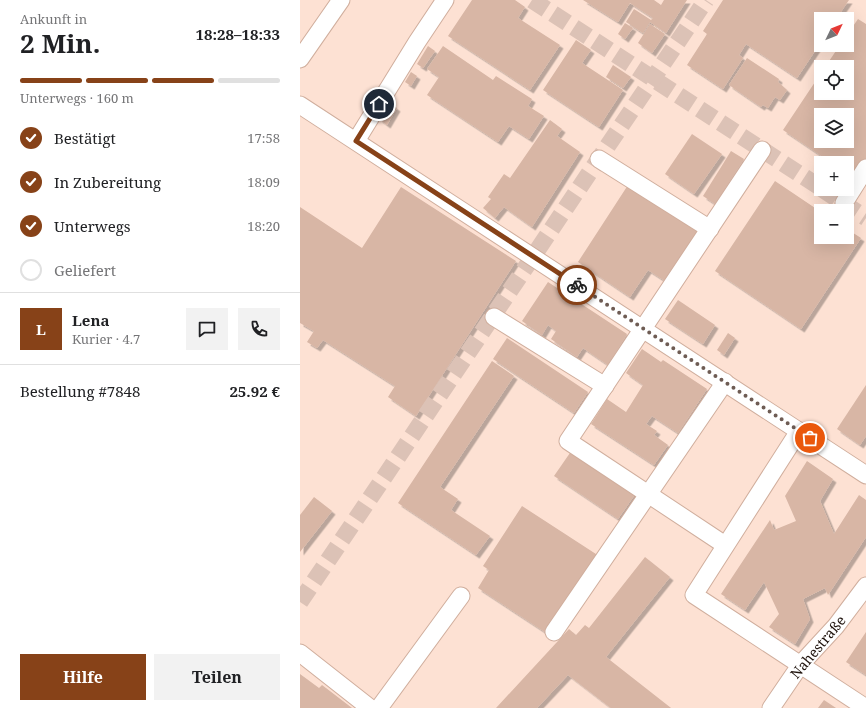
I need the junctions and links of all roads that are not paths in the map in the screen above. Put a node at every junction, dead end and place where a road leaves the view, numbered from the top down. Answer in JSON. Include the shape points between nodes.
{"nodes":[{"id":1,"x":341,"y":0,"type":"edge"},
{"id":2,"x":445,"y":0,"type":"edge"},
{"id":3,"x":300,"y":60,"type":"edge"},
{"id":4,"x":300,"y":105,"type":"edge"},
{"id":5,"x":356,"y":141,"type":"junction"},
{"id":6,"x":762,"y":150,"type":"dead end"},
{"id":7,"x":598,"y":159,"type":"dead end"},
{"id":8,"x":866,"y":168,"type":"edge"},
{"id":9,"x":844,"y":203,"type":"dead end"},
{"id":10,"x":710,"y":229,"type":"junction"},
{"id":11,"x":494,"y":317,"type":"dead end"},
{"id":12,"x":643,"y":329,"type":"junction"},
{"id":13,"x":725,"y":382,"type":"junction"},
{"id":14,"x":605,"y":386,"type":"junction"},
{"id":15,"x":799,"y":431,"type":"junction"},
{"id":16,"x":866,"y":475,"type":"edge"},
{"id":17,"x":649,"y":494,"type":"junction"},
{"id":18,"x":725,"y":545,"type":"junction"},
{"id":19,"x":866,"y":586,"type":"edge"},
{"id":20,"x":461,"y":596,"type":"dead end"},
{"id":21,"x":554,"y":632,"type":"dead end"},
{"id":22,"x":300,"y":652,"type":"edge"},
{"id":23,"x":801,"y":664,"type":"junction"},
{"id":24,"x":370,"y":708,"type":"edge"},
{"id":25,"x":379,"y":708,"type":"edge"},
{"id":26,"x":771,"y":708,"type":"edge"},
{"id":27,"x":866,"y":708,"type":"edge"}],
"edges":[{"from":1,"to":3,"type":"street"},
{"from":2,"to":5,"type":"street"},
{"from":4,"to":5,"type":"street"},
{"from":5,"to":12,"type":"street"},
{"from":6,"to":10,"type":"street"},
{"from":7,"to":10,"type":"street"},
{"from":8,"to":9,"type":"street"},
{"from":10,"to":12,"type":"street"},
{"from":11,"to":14,"type":"street"},
{"from":12,"to":13,"type":"street"},
{"from":12,"to":14,"type":"street"},
{"from":13,"to":15,"type":"street"},
{"from":13,"to":17,"type":"street"},
{"from":14,"to":17,"type":"street","via":[[568,441]]},
{"from":15,"to":16,"type":"street"},
{"from":15,"to":18,"type":"street"},
{"from":17,"to":18,"type":"street"},
{"from":17,"to":21,"type":"street"},
{"from":18,"to":23,"type":"street","via":[[694,595]]},
{"from":19,"to":23,"type":"street","name":"Nahestraße","via":[[836,626]]},
{"from":20,"to":25,"type":"street"},
{"from":22,"to":24,"type":"street"},
{"from":23,"to":26,"type":"street","name":"Nahestraße"},
{"from":23,"to":27,"type":"street"}]}
